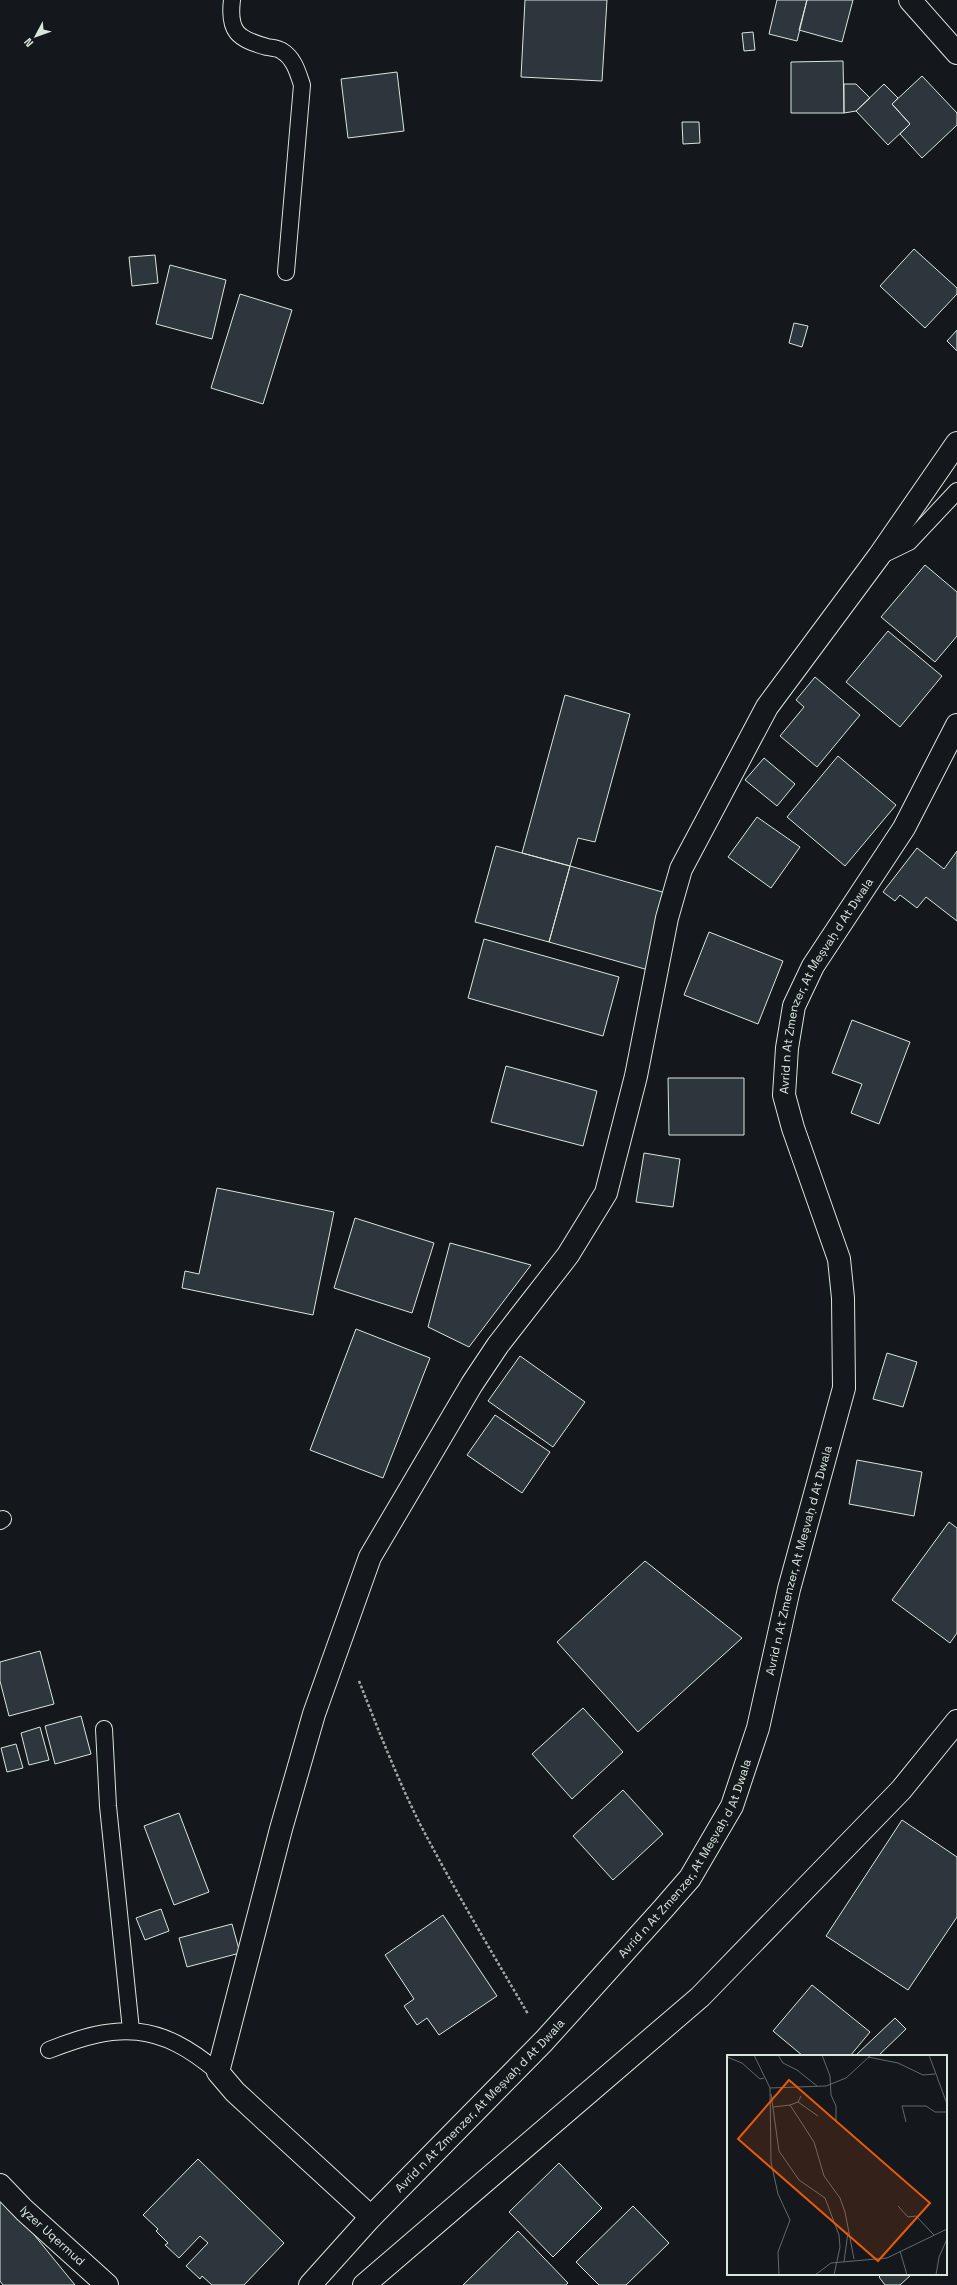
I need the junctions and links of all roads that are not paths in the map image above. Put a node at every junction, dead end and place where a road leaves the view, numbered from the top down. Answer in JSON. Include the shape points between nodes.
{"nodes":[{"id":1,"x":232,"y":0,"type":"edge"},
{"id":2,"x":910,"y":0,"type":"edge"},
{"id":3,"x":957,"y":53,"type":"edge"},
{"id":4,"x":286,"y":272,"type":"dead end"},
{"id":5,"x":957,"y":443,"type":"edge"},
{"id":6,"x":957,"y":491,"type":"edge"},
{"id":7,"x":879,"y":556,"type":"junction"},
{"id":8,"x":957,"y":725,"type":"edge"},
{"id":9,"x":957,"y":1722,"type":"edge"},
{"id":10,"x":104,"y":1729,"type":"dead end"},
{"id":11,"x":131,"y":2030,"type":"junction"},
{"id":12,"x":48,"y":2050,"type":"dead end"},
{"id":13,"x":218,"y":2072,"type":"junction"},
{"id":14,"x":0,"y":2185,"type":"edge"},
{"id":15,"x":371,"y":2217,"type":"junction"},
{"id":16,"x":107,"y":2285,"type":"edge"},
{"id":17,"x":310,"y":2285,"type":"edge"},
{"id":18,"x":364,"y":2285,"type":"edge"}],
"edges":[{"from":1,"to":4,"type":"lane","via":[[230,15],[235,30],[245,41],[282,50],[295,66],[302,85]]},
{"from":2,"to":3,"type":"main road"},
{"from":5,"to":7,"type":"main road"},
{"from":6,"to":7,"type":"lane","via":[[909,542]]},
{"from":7,"to":13,"type":"main road","via":[[767,707],[681,869],[668,918],[636,1076],[606,1193],[568,1255],[503,1338],[472,1384],[370,1557],[322,1692],[287,1806]]},
{"from":8,"to":15,"type":"main road","name":"Avrid n At Zmenzer, At Meṣvaḥ d At Dwala","via":[[904,828],[813,966],[794,1006],[787,1048],[784,1095],[839,1259],[843,1298],[844,1388],[789,1589],[758,1728],[732,1806],[690,1878],[544,2041]]},
{"from":9,"to":18,"type":"main road","via":[[901,1790],[700,1997]]},
{"from":10,"to":11,"type":"lane","via":[[108,1806]]},
{"from":11,"to":12,"type":"lane","via":[[89,2036]]},
{"from":11,"to":13,"type":"lane","via":[[175,2042],[198,2054]]},
{"from":13,"to":15,"type":"main road","via":[[235,2092]]},
{"from":14,"to":16,"type":"main road","name":"Iɣzer Uqermud","via":[[35,2221]]},
{"from":15,"to":17,"type":"main road","name":"Avrid n At Zmenzer, At Meṣvaḥ d At Dwala"}]}
